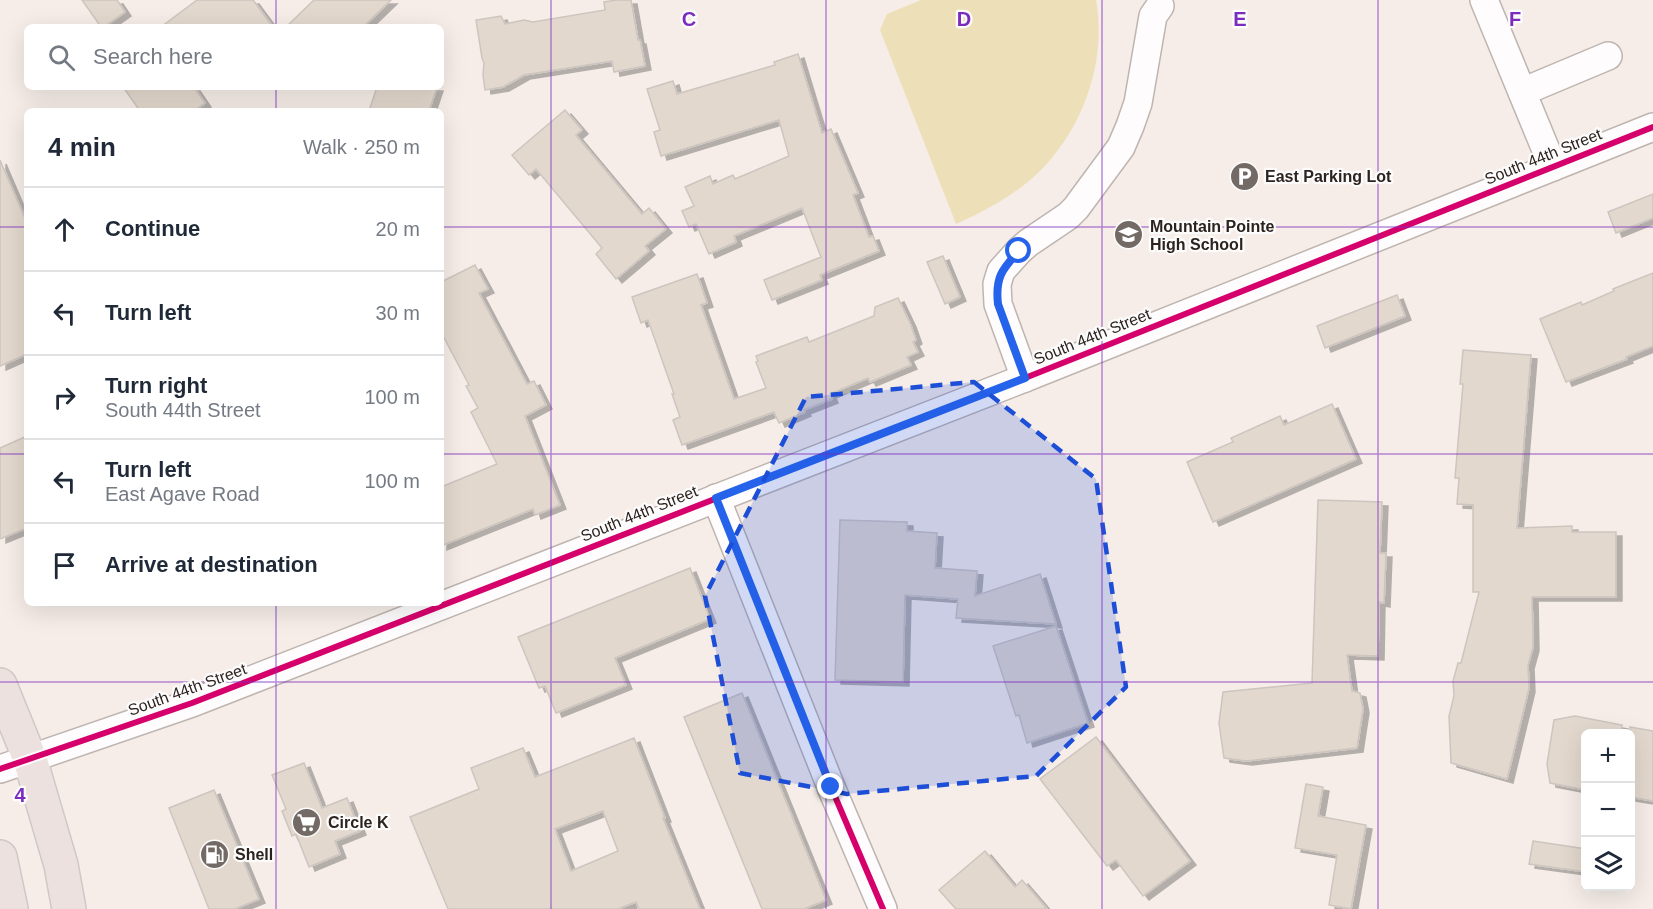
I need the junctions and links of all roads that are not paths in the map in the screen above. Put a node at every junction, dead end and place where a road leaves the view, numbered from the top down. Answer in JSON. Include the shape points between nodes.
{"nodes":[{"id":1,"x":1484,"y":0,"type":"edge"},
{"id":2,"x":1160,"y":6,"type":"dead end"},
{"id":3,"x":1608,"y":56,"type":"dead end"},
{"id":4,"x":1522,"y":92,"type":"junction"},
{"id":5,"x":1653,"y":127,"type":"edge"},
{"id":6,"x":1553,"y":167,"type":"junction"},
{"id":7,"x":1025,"y":378,"type":"junction"},
{"id":8,"x":716,"y":498,"type":"junction"},
{"id":9,"x":444,"y":604,"type":"edge"},
{"id":10,"x":440,"y":606,"type":"edge"},
{"id":11,"x":0,"y":685,"type":"edge"},
{"id":12,"x":15,"y":764,"type":"edge"},
{"id":13,"x":0,"y":857,"type":"edge"},
{"id":14,"x":11,"y":909,"type":"edge"},
{"id":15,"x":69,"y":909,"type":"edge"},
{"id":16,"x":883,"y":909,"type":"edge"}],
"edges":[{"from":1,"to":4,"type":"street"},
{"from":2,"to":7,"type":"street","via":[[1153,16],[1138,103],[1121,147],[1076,208],[1029,243],[1001,271],[998,304]]},
{"from":3,"to":4,"type":"street"},
{"from":4,"to":6,"type":"street"},
{"from":5,"to":6,"type":"street","name":"South 44th Street"},
{"from":6,"to":7,"type":"street","name":"South 44th Street"},
{"from":7,"to":8,"type":"street","name":"South 44th Street"},
{"from":8,"to":9,"type":"street","name":"South 44th Street"},
{"from":8,"to":16,"type":"street","via":[[826,777]]},
{"from":10,"to":12,"type":"street","name":"South 44th Street","via":[[192,703]]},
{"from":11,"to":12,"type":"main road"},
{"from":12,"to":15,"type":"main road","via":[[61,864]]},
{"from":13,"to":14,"type":"main road"}]}
